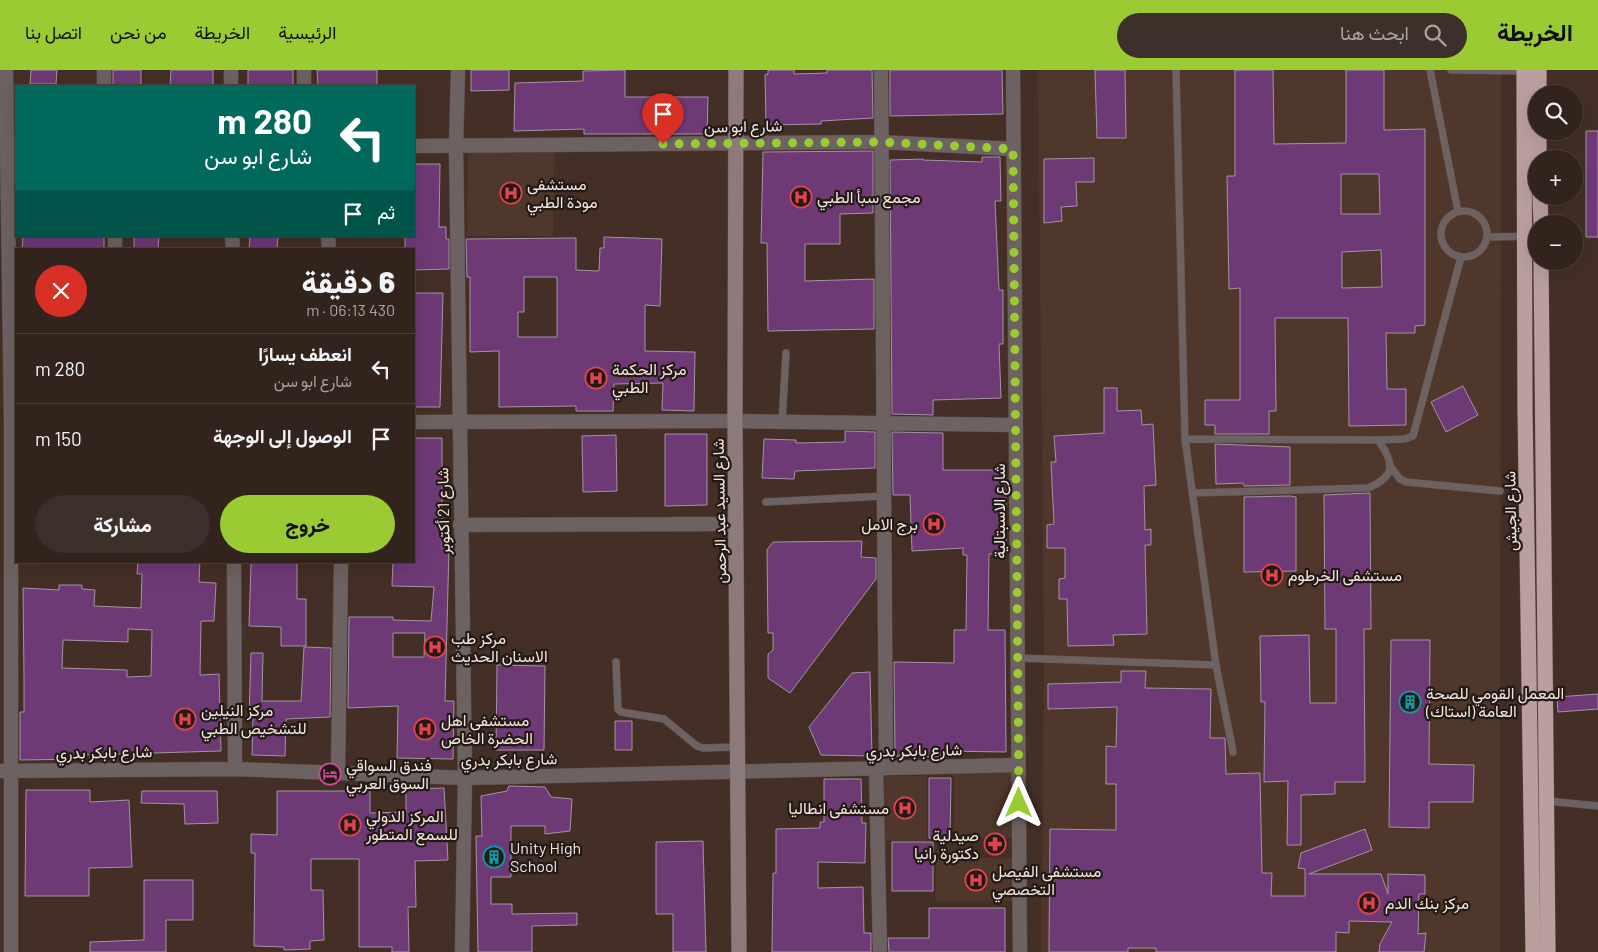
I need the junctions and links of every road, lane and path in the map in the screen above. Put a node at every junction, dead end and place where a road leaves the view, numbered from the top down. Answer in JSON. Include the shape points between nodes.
{"nodes":[{"id":1,"x":6,"y":70,"type":"edge"},
{"id":2,"x":104,"y":70,"type":"edge"},
{"id":3,"x":231,"y":70,"type":"edge"},
{"id":4,"x":304,"y":70,"type":"edge"},
{"id":5,"x":458,"y":70,"type":"edge"},
{"id":6,"x":736,"y":70,"type":"edge"},
{"id":7,"x":881,"y":70,"type":"edge"},
{"id":8,"x":1013,"y":70,"type":"edge"},
{"id":9,"x":1176,"y":70,"type":"edge"},
{"id":10,"x":1430,"y":70,"type":"edge"},
{"id":11,"x":1451,"y":70,"type":"edge"},
{"id":12,"x":1529,"y":70,"type":"edge"},
{"id":13,"x":104,"y":85,"type":"edge"},
{"id":14,"x":231,"y":85,"type":"edge"},
{"id":15,"x":304,"y":85,"type":"edge"},
{"id":16,"x":1535,"y":85,"type":"edge"},
{"id":17,"x":881,"y":142,"type":"junction"},
{"id":18,"x":737,"y":143,"type":"junction"},
{"id":19,"x":8,"y":145,"type":"edge"},
{"id":20,"x":415,"y":146,"type":"edge"},
{"id":21,"x":456,"y":146,"type":"junction"},
{"id":22,"x":1013,"y":149,"type":"junction"},
{"id":23,"x":1458,"y":211,"type":"junction"},
{"id":24,"x":1530,"y":215,"type":"edge"},
{"id":25,"x":1528,"y":236,"type":"edge"},
{"id":26,"x":1487,"y":237,"type":"junction"},
{"id":27,"x":4,"y":257,"type":"edge"},
{"id":28,"x":1460,"y":257,"type":"junction"},
{"id":29,"x":1531,"y":270,"type":"edge"},
{"id":30,"x":1541,"y":270,"type":"edge"},
{"id":31,"x":786,"y":353,"type":"dead end"},
{"id":32,"x":9,"y":421,"type":"edge"},
{"id":33,"x":735,"y":421,"type":"junction"},
{"id":34,"x":415,"y":422,"type":"edge"},
{"id":35,"x":782,"y":422,"type":"junction"},
{"id":36,"x":459,"y":423,"type":"junction"},
{"id":37,"x":883,"y":424,"type":"junction"},
{"id":38,"x":1016,"y":425,"type":"junction"},
{"id":39,"x":1185,"y":439,"type":"junction"},
{"id":40,"x":1378,"y":440,"type":"junction"},
{"id":41,"x":1390,"y":466,"type":"junction"},
{"id":42,"x":1535,"y":487,"type":"junction"},
{"id":43,"x":1500,"y":491,"type":"dead end"},
{"id":44,"x":1193,"y":493,"type":"junction"},
{"id":45,"x":883,"y":496,"type":"junction"},
{"id":46,"x":766,"y":502,"type":"dead end"},
{"id":47,"x":736,"y":524,"type":"junction"},
{"id":48,"x":460,"y":525,"type":"junction"},
{"id":49,"x":234,"y":563,"type":"edge"},
{"id":50,"x":341,"y":563,"type":"edge"},
{"id":51,"x":1537,"y":647,"type":"junction"},
{"id":52,"x":1018,"y":658,"type":"junction"},
{"id":53,"x":616,"y":662,"type":"dead end"},
{"id":54,"x":1216,"y":665,"type":"junction"},
{"id":55,"x":739,"y":746,"type":"junction"},
{"id":56,"x":1233,"y":752,"type":"dead end"},
{"id":57,"x":1018,"y":765,"type":"junction"},
{"id":58,"x":881,"y":768,"type":"junction"},
{"id":59,"x":235,"y":769,"type":"junction"},
{"id":60,"x":739,"y":770,"type":"junction"},
{"id":61,"x":5,"y":771,"type":"edge"},
{"id":62,"x":338,"y":774,"type":"junction"},
{"id":63,"x":465,"y":778,"type":"junction"},
{"id":64,"x":1548,"y":801,"type":"junction"},
{"id":65,"x":1598,"y":806,"type":"edge"},
{"id":66,"x":11,"y":952,"type":"edge"},
{"id":67,"x":462,"y":952,"type":"edge"},
{"id":68,"x":739,"y":952,"type":"edge"},
{"id":69,"x":880,"y":952,"type":"edge"},
{"id":70,"x":1020,"y":952,"type":"edge"},
{"id":71,"x":1533,"y":952,"type":"edge"},
{"id":72,"x":1548,"y":952,"type":"edge"}],
"edges":[{"from":1,"to":19,"type":"street"},
{"from":2,"to":13,"type":"street"},
{"from":3,"to":14,"type":"street"},
{"from":4,"to":15,"type":"street"},
{"from":5,"to":21,"type":"street","name":"شارع 21 أكتوبر"},
{"from":6,"to":18,"type":"street","name":"شارع السيد عبد الرحمن"},
{"from":7,"to":17,"type":"street"},
{"from":8,"to":22,"type":"street","name":"شارع الاسبتالية"},
{"from":9,"to":39,"type":"lane"},
{"from":10,"to":23,"type":"lane"},
{"from":11,"to":12,"type":"lane"},
{"from":12,"to":16,"type":"highway"},
{"from":12,"to":24,"type":"highway","name":"شارع الجيش"},
{"from":17,"to":18,"type":"street","name":"شارع ابو سن"},
{"from":17,"to":22,"type":"street","name":"شارع ابو سن"},
{"from":17,"to":37,"type":"street"},
{"from":18,"to":21,"type":"street","name":"شارع ابو سن"},
{"from":18,"to":33,"type":"street","name":"شارع السيد عبد الرحمن"},
{"from":19,"to":27,"type":"street"},
{"from":20,"to":21,"type":"street","name":"شارع ابو سن"},
{"from":21,"to":36,"type":"street","name":"شارع 21 أكتوبر"},
{"from":22,"to":38,"type":"street","name":"شارع الاسبتالية"},
{"from":23,"to":26,"type":"lane","via":[[1476,214],[1486,228]]},
{"from":23,"to":28,"type":"lane","via":[[1449,215],[1440,231],[1445,248]]},
{"from":25,"to":26,"type":"lane"},
{"from":26,"to":28,"type":"lane","via":[[1478,252],[1470,257]]},
{"from":27,"to":32,"type":"street"},
{"from":28,"to":40,"type":"lane","via":[[1412,436]]},
{"from":29,"to":42,"type":"highway","name":"شارع الجيش"},
{"from":30,"to":42,"type":"highway","name":"شارع الجيش"},
{"from":31,"to":35,"type":"lane"},
{"from":32,"to":61,"type":"street"},
{"from":33,"to":35,"type":"street"},
{"from":33,"to":36,"type":"street"},
{"from":33,"to":47,"type":"street","name":"شارع السيد عبد الرحمن"},
{"from":34,"to":36,"type":"street"},
{"from":35,"to":37,"type":"street"},
{"from":36,"to":48,"type":"street","name":"شارع 21 أكتوبر"},
{"from":37,"to":38,"type":"street"},
{"from":37,"to":45,"type":"street"},
{"from":38,"to":52,"type":"street","name":"شارع الاسبتالية"},
{"from":39,"to":40,"type":"lane"},
{"from":39,"to":44,"type":"lane"},
{"from":40,"to":41,"type":"lane","via":[[1390,457]]},
{"from":41,"to":43,"type":"lane","via":[[1406,482]]},
{"from":41,"to":44,"type":"lane","via":[[1378,484],[1368,488]]},
{"from":42,"to":51,"type":"highway","name":"شارع الجيش"},
{"from":44,"to":54,"type":"lane"},
{"from":45,"to":46,"type":"lane"},
{"from":45,"to":58,"type":"street"},
{"from":47,"to":48,"type":"street"},
{"from":47,"to":55,"type":"street","name":"شارع السيد عبد الرحمن"},
{"from":48,"to":63,"type":"street","name":"شارع 21 أكتوبر"},
{"from":49,"to":59,"type":"street"},
{"from":50,"to":62,"type":"street"},
{"from":51,"to":64,"type":"highway","name":"شارع الجيش"},
{"from":51,"to":71,"type":"highway","name":"شارع الجيش"},
{"from":52,"to":54,"type":"lane"},
{"from":52,"to":57,"type":"street","name":"شارع الاسبتالية"},
{"from":53,"to":55,"type":"lane","via":[[618,709],[621,712],[664,719],[703,748]]},
{"from":54,"to":56,"type":"lane"},
{"from":55,"to":60,"type":"street","name":"شارع السيد عبد الرحمن"},
{"from":57,"to":58,"type":"street","name":"شارع بابكر بدري"},
{"from":57,"to":70,"type":"street","name":"شارع الاسبتالية"},
{"from":58,"to":60,"type":"street","name":"شارع بابكر بدري"},
{"from":58,"to":69,"type":"street"},
{"from":59,"to":61,"type":"street","name":"شارع بابكر بدري"},
{"from":59,"to":62,"type":"street","name":"شارع بابكر بدري"},
{"from":60,"to":63,"type":"street","name":"شارع بابكر بدري"},
{"from":60,"to":68,"type":"street","name":"شارع السيد عبد الرحمن"},
{"from":61,"to":66,"type":"street"},
{"from":62,"to":63,"type":"street","name":"شارع بابكر بدري"},
{"from":63,"to":67,"type":"street","name":"شارع 21 أكتوبر"},
{"from":64,"to":65,"type":"lane"},
{"from":64,"to":72,"type":"highway","name":"شارع الجيش"}]}
